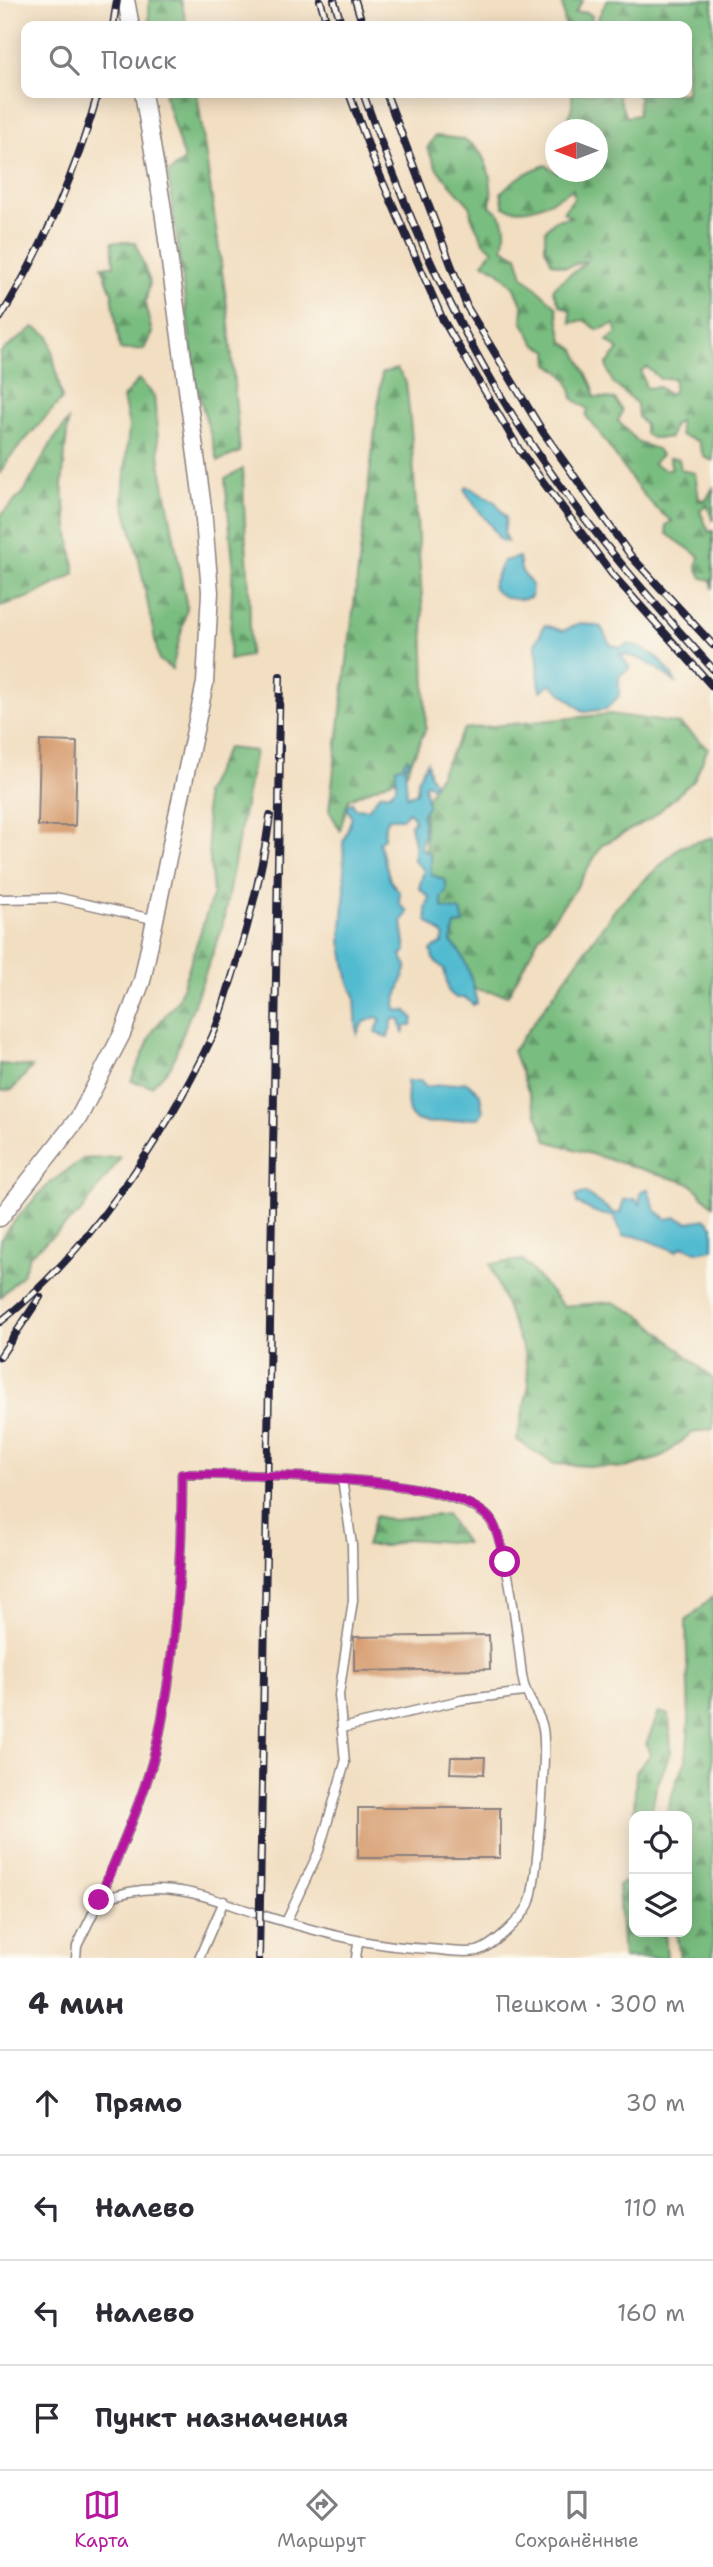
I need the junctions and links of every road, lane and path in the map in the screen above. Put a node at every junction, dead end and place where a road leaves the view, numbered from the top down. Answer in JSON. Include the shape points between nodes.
{"nodes":[{"id":1,"x":126,"y":0,"type":"edge"},
{"id":2,"x":130,"y":21,"type":"edge"},
{"id":3,"x":144,"y":98,"type":"edge"},
{"id":4,"x":0,"y":899,"type":"edge"},
{"id":5,"x":157,"y":920,"type":"junction"},
{"id":6,"x":0,"y":1218,"type":"edge"},
{"id":7,"x":342,"y":1479,"type":"junction"},
{"id":8,"x":524,"y":1692,"type":"junction"},
{"id":9,"x":342,"y":1728,"type":"junction"},
{"id":10,"x":99,"y":1900,"type":"junction"},
{"id":11,"x":224,"y":1900,"type":"junction"},
{"id":12,"x":286,"y":1922,"type":"junction"},
{"id":13,"x":358,"y":1942,"type":"junction"},
{"id":14,"x":438,"y":1954,"type":"edge"},
{"id":15,"x":478,"y":1955,"type":"edge"},
{"id":16,"x":76,"y":1958,"type":"edge"},
{"id":17,"x":199,"y":1958,"type":"edge"},
{"id":18,"x":356,"y":1958,"type":"edge"}],
"edges":[{"from":1,"to":2,"type":"street"},
{"from":3,"to":5,"type":"street","via":[[188,383],[210,592],[205,683]]},
{"from":4,"to":5,"type":"lane","via":[[60,898]]},
{"from":5,"to":6,"type":"street","via":[[142,981],[102,1077],[79,1118]]},
{"from":7,"to":8,"type":"lane","via":[[467,1501],[490,1519],[505,1562]]},
{"from":7,"to":9,"type":"lane","via":[[352,1545],[353,1600],[339,1695]]},
{"from":7,"to":10,"type":"lane","via":[[182,1474],[182,1538],[158,1741]]},
{"from":8,"to":9,"type":"lane","via":[[461,1700]]},
{"from":8,"to":15,"type":"lane","via":[[544,1727],[529,1904],[508,1931]]},
{"from":9,"to":12,"type":"lane","via":[[345,1763],[337,1796],[319,1851]]},
{"from":10,"to":11,"type":"lane","via":[[127,1889],[173,1888]]},
{"from":10,"to":16,"type":"lane"},
{"from":11,"to":12,"type":"lane"},
{"from":11,"to":17,"type":"lane"},
{"from":12,"to":13,"type":"lane"},
{"from":13,"to":14,"type":"lane"},
{"from":13,"to":18,"type":"lane"},
{"from":14,"to":15,"type":"lane"}]}
